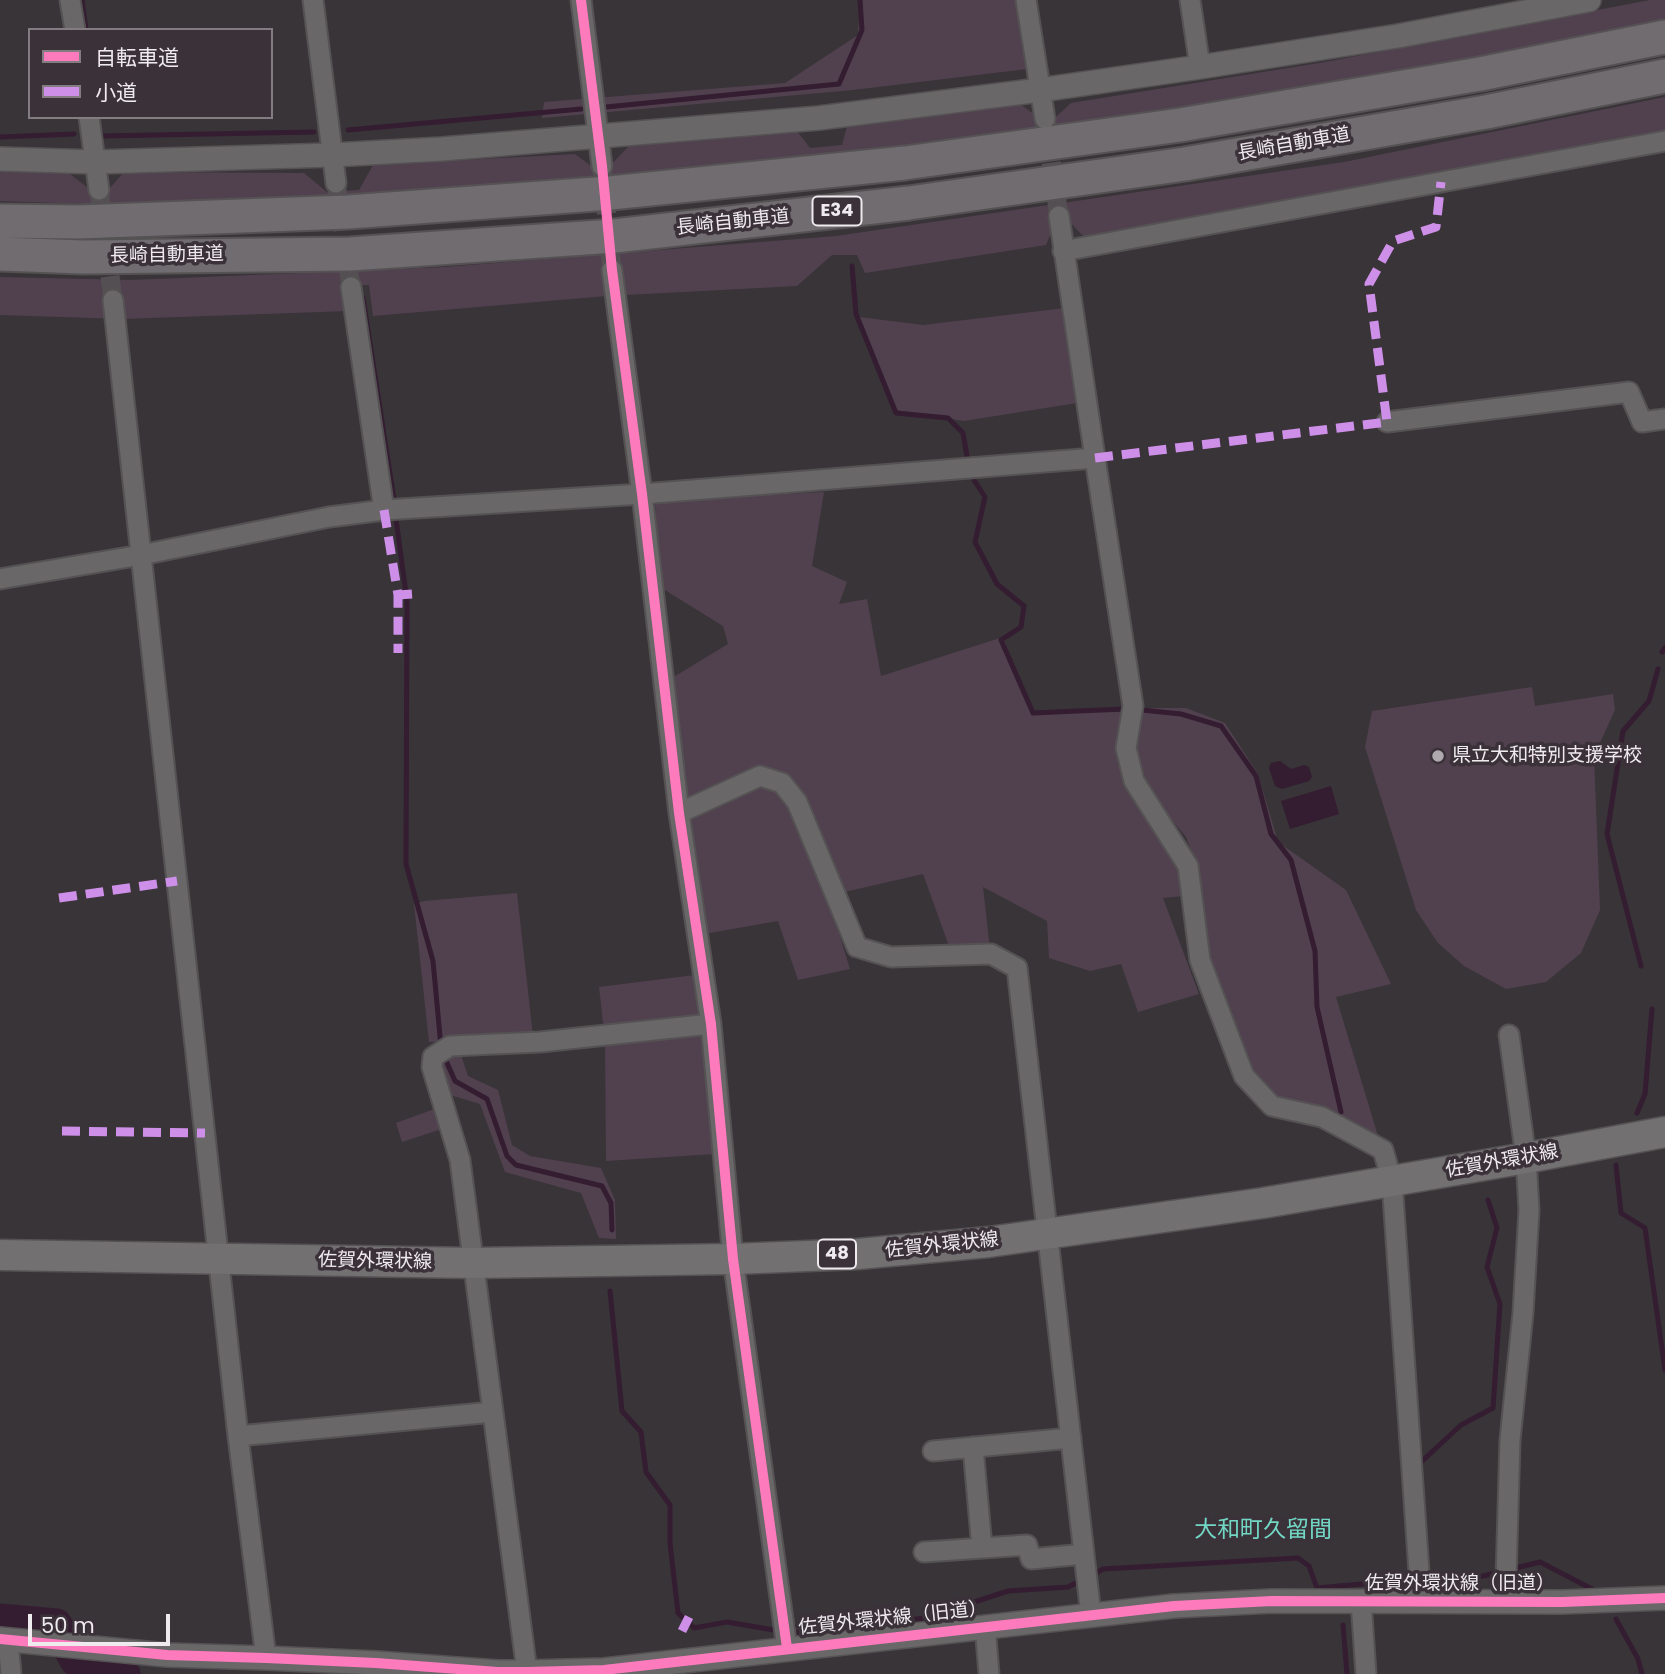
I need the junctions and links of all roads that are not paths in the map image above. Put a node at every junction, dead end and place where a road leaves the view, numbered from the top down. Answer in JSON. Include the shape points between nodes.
{"nodes":[{"id":1,"x":70,"y":0,"type":"edge"},
{"id":2,"x":313,"y":0,"type":"edge"},
{"id":3,"x":582,"y":0,"type":"edge"},
{"id":4,"x":1026,"y":0,"type":"edge"},
{"id":5,"x":1189,"y":0,"type":"edge"},
{"id":6,"x":1589,"y":0,"type":"edge"},
{"id":7,"x":75,"y":28,"type":"edge"},
{"id":8,"x":1665,"y":37,"type":"edge"},
{"id":9,"x":1200,"y":66,"type":"junction"},
{"id":10,"x":1665,"y":76,"type":"edge"},
{"id":11,"x":1040,"y":90,"type":"junction"},
{"id":12,"x":89,"y":119,"type":"edge"},
{"id":13,"x":1045,"y":119,"type":"tunnel mouth"},
{"id":14,"x":598,"y":137,"type":"junction"},
{"id":15,"x":1665,"y":141,"type":"edge"},
{"id":16,"x":332,"y":155,"type":"junction"},
{"id":17,"x":0,"y":159,"type":"edge"},
{"id":18,"x":96,"y":162,"type":"junction"},
{"id":19,"x":602,"y":166,"type":"tunnel mouth"},
{"id":20,"x":336,"y":183,"type":"tunnel mouth"},
{"id":21,"x":99,"y":190,"type":"tunnel mouth"},
{"id":22,"x":1059,"y":216,"type":"tunnel mouth"},
{"id":23,"x":0,"y":221,"type":"edge"},
{"id":24,"x":1063,"y":251,"type":"junction"},
{"id":25,"x":0,"y":254,"type":"edge"},
{"id":26,"x":612,"y":270,"type":"tunnel mouth"},
{"id":27,"x":351,"y":287,"type":"tunnel mouth"},
{"id":28,"x":113,"y":300,"type":"tunnel mouth"},
{"id":29,"x":1665,"y":419,"type":"edge"},
{"id":30,"x":1387,"y":422,"type":"dead end"},
{"id":31,"x":1095,"y":458,"type":"junction"},
{"id":32,"x":642,"y":494,"type":"junction"},
{"id":33,"x":384,"y":510,"type":"junction"},
{"id":34,"x":141,"y":555,"type":"junction"},
{"id":35,"x":0,"y":579,"type":"edge"},
{"id":36,"x":679,"y":813,"type":"junction"},
{"id":37,"x":710,"y":1024,"type":"junction"},
{"id":38,"x":1509,"y":1035,"type":"dead end"},
{"id":39,"x":1665,"y":1132,"type":"edge"},
{"id":40,"x":1526,"y":1158,"type":"junction"},
{"id":41,"x":1392,"y":1181,"type":"junction"},
{"id":42,"x":1047,"y":1234,"type":"junction"},
{"id":43,"x":0,"y":1255,"type":"edge"},
{"id":44,"x":218,"y":1259,"type":"junction"},
{"id":45,"x":733,"y":1259,"type":"junction"},
{"id":46,"x":473,"y":1263,"type":"junction"},
{"id":47,"x":493,"y":1412,"type":"junction"},
{"id":48,"x":238,"y":1436,"type":"junction"},
{"id":49,"x":1071,"y":1438,"type":"junction"},
{"id":50,"x":974,"y":1447,"type":"junction"},
{"id":51,"x":933,"y":1451,"type":"dead end"},
{"id":52,"x":982,"y":1548,"type":"junction"},
{"id":53,"x":924,"y":1552,"type":"dead end"},
{"id":54,"x":1085,"y":1559,"type":"junction"},
{"id":55,"x":1420,"y":1586,"type":"junction"},
{"id":56,"x":1665,"y":1598,"type":"edge"},
{"id":57,"x":1361,"y":1601,"type":"junction"},
{"id":58,"x":1508,"y":1602,"type":"junction"},
{"id":59,"x":1090,"y":1603,"type":"junction"},
{"id":60,"x":985,"y":1626,"type":"junction"},
{"id":61,"x":4,"y":1639,"type":"edge"},
{"id":62,"x":787,"y":1648,"type":"junction"},
{"id":63,"x":266,"y":1658,"type":"junction"},
{"id":64,"x":376,"y":1669,"type":"edge"},
{"id":65,"x":527,"y":1672,"type":"junction"},
{"id":66,"x":11,"y":1674,"type":"edge"},
{"id":67,"x":989,"y":1674,"type":"edge"},
{"id":68,"x":1366,"y":1674,"type":"edge"}],
"edges":[{"from":1,"to":7,"type":"street"},
{"from":2,"to":16,"type":"street"},
{"from":3,"to":14,"type":"street"},
{"from":4,"to":11,"type":"street"},
{"from":5,"to":9,"type":"street"},
{"from":6,"to":9,"type":"street","via":[[1398,36]]},
{"from":8,"to":23,"type":"highway","name":"長崎自動車道","number":"E34","via":[[1180,125],[905,163],[610,194],[348,212]]},
{"from":9,"to":11,"type":"street"},
{"from":10,"to":25,"type":"highway","name":"長崎自動車道","number":"E34","via":[[1185,164],[909,203],[627,234],[350,254]]},
{"from":11,"to":13,"type":"street"},
{"from":11,"to":14,"type":"street","via":[[819,118]]},
{"from":12,"to":18,"type":"street"},
{"from":14,"to":16,"type":"street"},
{"from":14,"to":19,"type":"street"},
{"from":15,"to":24,"type":"street"},
{"from":16,"to":18,"type":"street"},
{"from":16,"to":20,"type":"street"},
{"from":17,"to":18,"type":"street"},
{"from":18,"to":21,"type":"street"},
{"from":22,"to":24,"type":"street"},
{"from":24,"to":31,"type":"street"},
{"from":26,"to":32,"type":"street"},
{"from":27,"to":33,"type":"street"},
{"from":28,"to":34,"type":"street"},
{"from":29,"to":30,"type":"street","via":[[1642,422],[1629,392]]},
{"from":31,"to":32,"type":"street"},
{"from":31,"to":41,"type":"street","via":[[1133,706],[1126,748],[1134,781],[1188,866],[1200,960],[1244,1076],[1272,1106],[1322,1117],[1383,1150]]},
{"from":32,"to":33,"type":"street"},
{"from":32,"to":36,"type":"street"},
{"from":33,"to":34,"type":"street"},
{"from":34,"to":35,"type":"street"},
{"from":34,"to":44,"type":"street"},
{"from":36,"to":37,"type":"street"},
{"from":36,"to":42,"type":"street","via":[[760,776],[782,783],[797,802],[857,947],[891,957],[991,954],[1017,968]]},
{"from":37,"to":45,"type":"street"},
{"from":37,"to":46,"type":"street","via":[[540,1042],[450,1046],[433,1057],[432,1068],[460,1160]]},
{"from":38,"to":40,"type":"street"},
{"from":39,"to":40,"type":"main road","name":"佐賀外環状線","number":"48"},
{"from":40,"to":41,"type":"main road","name":"佐賀外環状線","number":"48"},
{"from":40,"to":58,"type":"street","via":[[1529,1210],[1510,1440]]},
{"from":41,"to":42,"type":"main road","name":"佐賀外環状線","number":"48"},
{"from":41,"to":55,"type":"street"},
{"from":42,"to":45,"type":"main road","name":"佐賀外環状線","number":"48","via":[[858,1254]]},
{"from":42,"to":49,"type":"street"},
{"from":43,"to":44,"type":"main road","name":"佐賀外環状線","number":"48"},
{"from":44,"to":46,"type":"main road","name":"佐賀外環状線","number":"48"},
{"from":44,"to":48,"type":"street"},
{"from":45,"to":46,"type":"main road","name":"佐賀外環状線","number":"48"},
{"from":45,"to":62,"type":"street"},
{"from":46,"to":47,"type":"street"},
{"from":47,"to":48,"type":"street"},
{"from":47,"to":65,"type":"street"},
{"from":48,"to":63,"type":"street"},
{"from":49,"to":50,"type":"street"},
{"from":49,"to":54,"type":"street"},
{"from":50,"to":51,"type":"street"},
{"from":50,"to":52,"type":"street"},
{"from":52,"to":53,"type":"street"},
{"from":52,"to":54,"type":"street","via":[[1027,1545],[1031,1559]]},
{"from":54,"to":59,"type":"street"},
{"from":55,"to":57,"type":"street","name":"佐賀外環状線（旧道）"},
{"from":55,"to":58,"type":"street","name":"佐賀外環状線（旧道）"},
{"from":56,"to":58,"type":"street","name":"佐賀外環状線（旧道）"},
{"from":57,"to":59,"type":"street","name":"佐賀外環状線（旧道）","via":[[1174,1606]]},
{"from":57,"to":68,"type":"street"},
{"from":59,"to":60,"type":"street","name":"佐賀外環状線（旧道）"},
{"from":60,"to":62,"type":"street","name":"佐賀外環状線（旧道）"},
{"from":60,"to":67,"type":"street"},
{"from":61,"to":63,"type":"street","name":"佐賀外環状線（旧道）","via":[[167,1655]]},
{"from":61,"to":66,"type":"street"},
{"from":62,"to":65,"type":"street","name":"佐賀外環状線（旧道）","via":[[604,1670]]},
{"from":63,"to":64,"type":"street","name":"佐賀外環状線（旧道）"},
{"from":64,"to":65,"type":"street","name":"佐賀外環状線（旧道）"}]}
